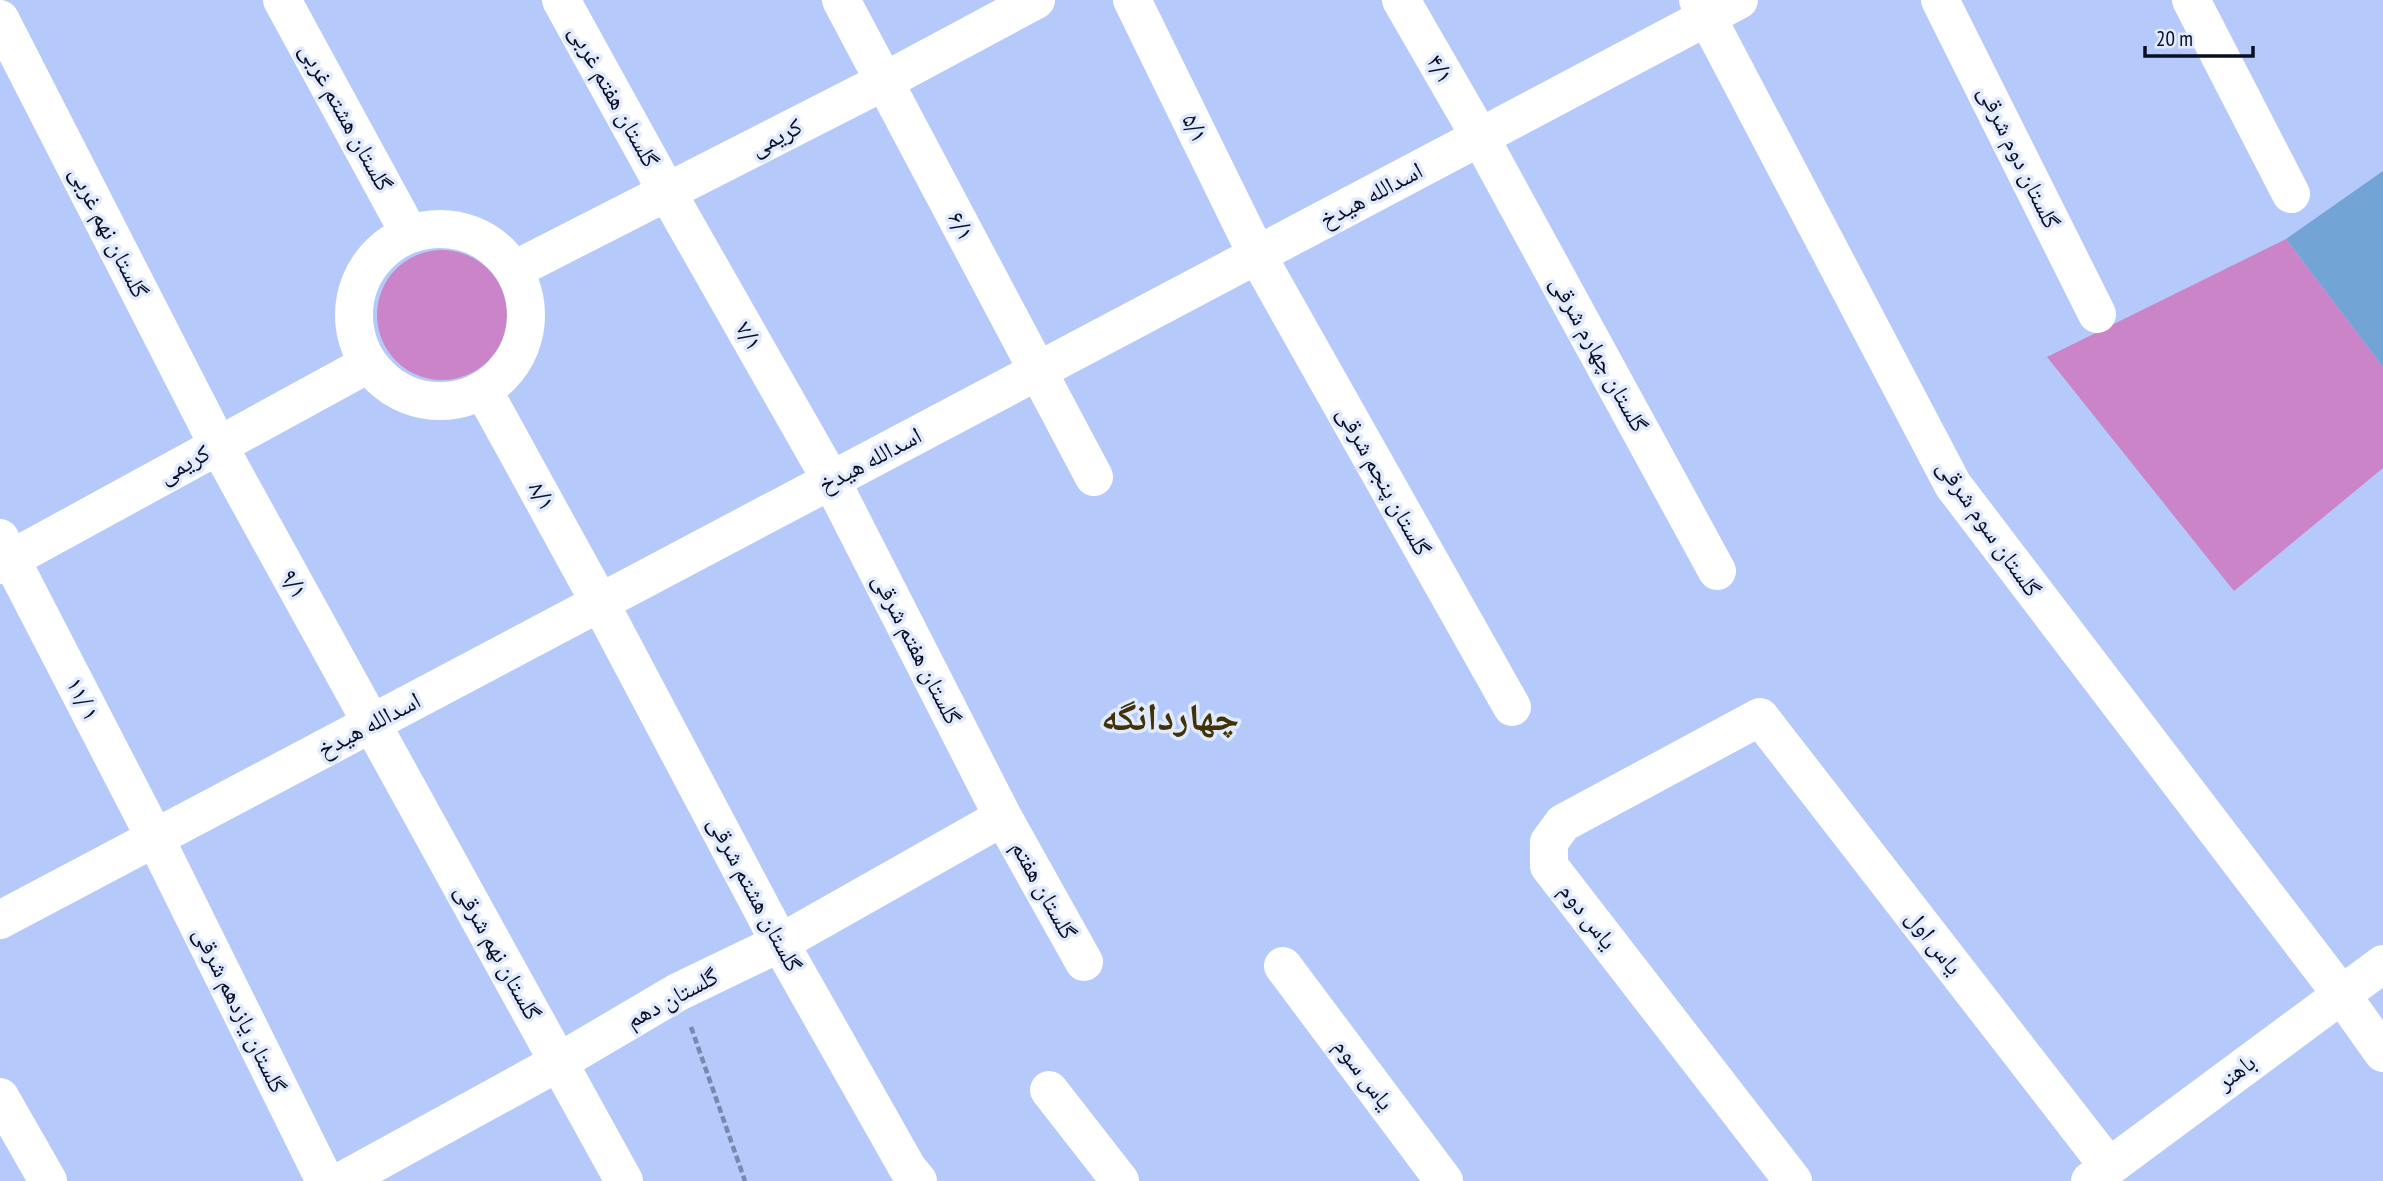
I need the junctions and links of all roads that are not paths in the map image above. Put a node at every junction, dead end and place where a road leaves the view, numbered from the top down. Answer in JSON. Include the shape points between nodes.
{"nodes":[{"id":1,"x":282,"y":0,"type":"edge"},
{"id":2,"x":561,"y":0,"type":"edge"},
{"id":3,"x":841,"y":0,"type":"edge"},
{"id":4,"x":1036,"y":0,"type":"edge"},
{"id":5,"x":1132,"y":0,"type":"edge"},
{"id":6,"x":1401,"y":0,"type":"edge"},
{"id":7,"x":1940,"y":0,"type":"edge"},
{"id":8,"x":2191,"y":0,"type":"edge"},
{"id":9,"x":1715,"y":6,"type":"edge"},
{"id":10,"x":0,"y":19,"type":"edge"},
{"id":11,"x":883,"y":82,"type":"junction"},
{"id":12,"x":1480,"y":137,"type":"junction"},
{"id":13,"x":667,"y":192,"type":"junction"},
{"id":14,"x":2291,"y":194,"type":"dead end"},
{"id":15,"x":409,"y":233,"type":"junction"},
{"id":16,"x":1257,"y":255,"type":"junction"},
{"id":17,"x":514,"y":270,"type":"junction"},
{"id":18,"x":2097,"y":314,"type":"dead end"},
{"id":19,"x":368,"y":364,"type":"junction"},
{"id":20,"x":1039,"y":371,"type":"junction"},
{"id":21,"x":483,"y":390,"type":"junction"},
{"id":22,"x":218,"y":445,"type":"junction"},
{"id":23,"x":1094,"y":477,"type":"dead end"},
{"id":24,"x":831,"y":480,"type":"junction"},
{"id":25,"x":4,"y":554,"type":"edge"},
{"id":26,"x":1717,"y":571,"type":"dead end"},
{"id":27,"x":600,"y":603,"type":"junction"},
{"id":28,"x":1511,"y":708,"type":"dead end"},
{"id":29,"x":1760,"y":717,"type":"joint"},
{"id":30,"x":371,"y":724,"type":"junction"},
{"id":31,"x":1003,"y":817,"type":"junction"},
{"id":32,"x":155,"y":838,"type":"junction"},
{"id":33,"x":0,"y":920,"type":"edge"},
{"id":34,"x":780,"y":943,"type":"junction"},
{"id":35,"x":1084,"y":962,"type":"dead end"},
{"id":36,"x":2383,"y":964,"type":"edge"},
{"id":37,"x":1283,"y":966,"type":"dead end"},
{"id":38,"x":2342,"y":993,"type":"junction"},
{"id":39,"x":2383,"y":1053,"type":"edge"},
{"id":40,"x":559,"y":1062,"type":"junction"},
{"id":41,"x":1049,"y":1090,"type":"dead end"},
{"id":42,"x":0,"y":1097,"type":"edge"},
{"id":43,"x":2099,"y":1174,"type":"edge"},
{"id":44,"x":48,"y":1181,"type":"edge"},
{"id":45,"x":325,"y":1181,"type":"edge"},
{"id":46,"x":342,"y":1181,"type":"edge"},
{"id":47,"x":624,"y":1181,"type":"edge"},
{"id":48,"x":918,"y":1181,"type":"edge"},
{"id":49,"x":1120,"y":1181,"type":"edge"},
{"id":50,"x":1444,"y":1181,"type":"edge"},
{"id":51,"x":1793,"y":1181,"type":"edge"}],
"edges":[{"from":1,"to":15,"type":"street","name":"گلستان هشتم غربی"},
{"from":2,"to":13,"type":"street","name":"گلستان هفتم غربی"},
{"from":3,"to":11,"type":"street","name":"۶/۱"},
{"from":4,"to":11,"type":"street","name":"کریمی"},
{"from":5,"to":16,"type":"street","name":"۵/۱"},
{"from":6,"to":12,"type":"street","name":"۴/۱"},
{"from":7,"to":18,"type":"street","name":"گلستان دوم شرقی"},
{"from":8,"to":14,"type":"street"},
{"from":9,"to":12,"type":"street","name":"اسدالله هیدخ"},
{"from":9,"to":38,"type":"street","name":"گلستان سوم شرقی","via":[[1953,485]]},
{"from":10,"to":22,"type":"street","name":"گلستان نهم غربی"},
{"from":11,"to":13,"type":"street","name":"کریمی"},
{"from":11,"to":20,"type":"street","name":"۶/۱"},
{"from":12,"to":16,"type":"street","name":"اسدالله هیدخ"},
{"from":12,"to":26,"type":"street","name":"گلستان چهارم شرقی"},
{"from":13,"to":17,"type":"street","name":"کریمی"},
{"from":13,"to":24,"type":"street","name":"۷/۱"},
{"from":15,"to":17,"type":"street","via":[[438,228],[468,233],[495,247]]},
{"from":15,"to":19,"type":"street","via":[[386,246],[368,265],[357,289],[353,315],[357,341]]},
{"from":16,"to":20,"type":"street","name":"اسدالله هیدخ"},
{"from":16,"to":28,"type":"street","name":"گلستان پنجم شرقی"},
{"from":17,"to":21,"type":"street","via":[[525,297],[526,327],[517,355],[500,378]]},
{"from":19,"to":21,"type":"street","via":[[390,386],[417,399],[446,402]]},
{"from":19,"to":22,"type":"street","name":"کریمی"},
{"from":20,"to":23,"type":"street","name":"۶/۱"},
{"from":20,"to":24,"type":"street","name":"اسدالله هیدخ"},
{"from":21,"to":27,"type":"street","name":"۸/۱"},
{"from":22,"to":25,"type":"street","name":"کریمی"},
{"from":22,"to":30,"type":"street","name":"۹/۱"},
{"from":24,"to":27,"type":"street","name":"اسدالله هیدخ"},
{"from":24,"to":31,"type":"street","name":"گلستان هفتم شرقی"},
{"from":25,"to":32,"type":"street","name":"۱۱/ ۱"},
{"from":27,"to":30,"type":"street","name":"اسدالله هیدخ"},
{"from":27,"to":34,"type":"street","name":"گلستان هشتم شرقی"},
{"from":29,"to":43,"type":"street","name":"یاس اول"},
{"from":29,"to":51,"type":"street","name":"یاس دوم","via":[[1563,823],[1549,842],[1549,866]]},
{"from":30,"to":32,"type":"street","name":"اسدالله هیدخ"},
{"from":30,"to":40,"type":"street","name":"گلستان نهم شرقی"},
{"from":31,"to":34,"type":"street","name":"گلستان دهم"},
{"from":31,"to":35,"type":"street","name":"گلستان هفتم"},
{"from":32,"to":33,"type":"street","name":"اسدالله هیدخ"},
{"from":32,"to":45,"type":"street","name":"گلستان یازدهم شرقی"},
{"from":34,"to":40,"type":"street","name":"گلستان دهم","via":[[678,992]]},
{"from":34,"to":48,"type":"street","name":"گلستان هشتم شرقی"},
{"from":36,"to":38,"type":"street","name":"باهنر"},
{"from":37,"to":50,"type":"street","name":"یاس سوم"},
{"from":38,"to":39,"type":"street","name":"گلستان سوم شرقی"},
{"from":38,"to":43,"type":"street","name":"باهنر"},
{"from":40,"to":46,"type":"street","name":"گلستان دهم"},
{"from":40,"to":47,"type":"street","name":"گلستان نهم شرقی"},
{"from":41,"to":49,"type":"street"},
{"from":42,"to":44,"type":"street"}]}
